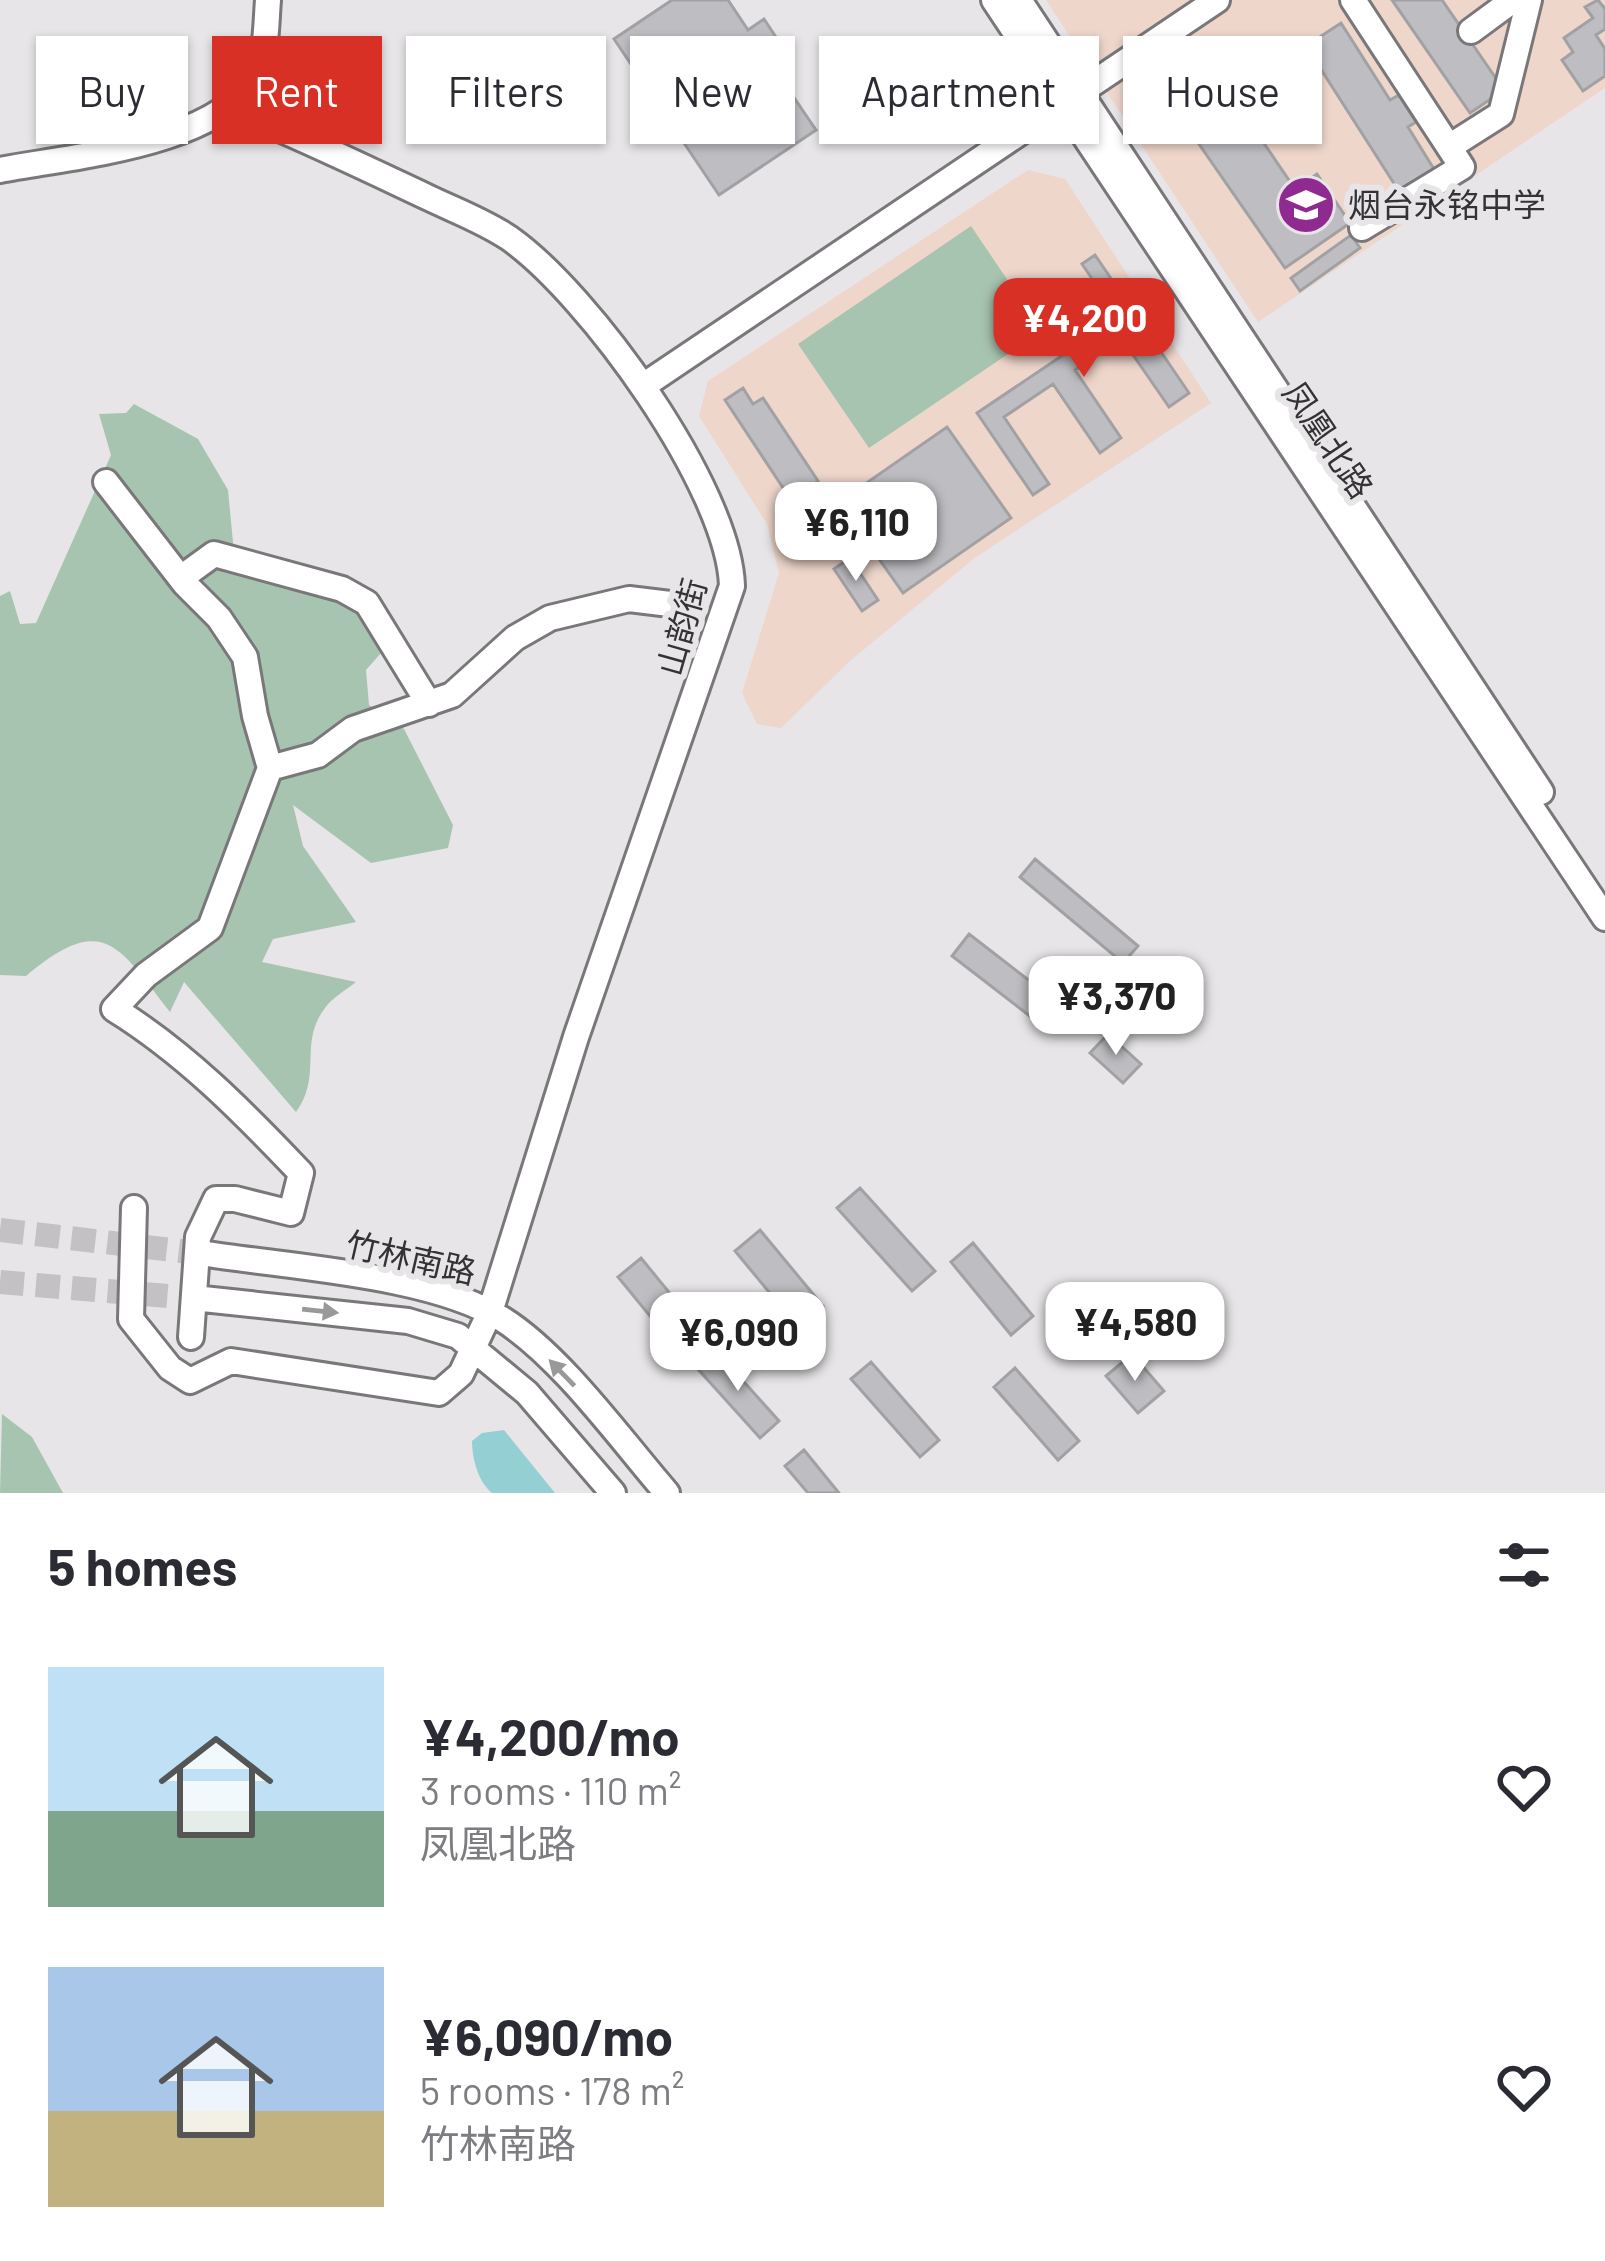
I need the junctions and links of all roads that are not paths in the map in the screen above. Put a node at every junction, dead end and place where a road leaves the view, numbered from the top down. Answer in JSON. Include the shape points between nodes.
{"nodes":[{"id":1,"x":268,"y":0,"type":"edge"},
{"id":2,"x":994,"y":0,"type":"edge"},
{"id":3,"x":1019,"y":0,"type":"edge"},
{"id":4,"x":1217,"y":0,"type":"edge"},
{"id":5,"x":1353,"y":0,"type":"edge"},
{"id":6,"x":1513,"y":0,"type":"edge"},
{"id":7,"x":1529,"y":0,"type":"edge"},
{"id":8,"x":1471,"y":31,"type":"dead end"},
{"id":9,"x":264,"y":36,"type":"edge"},
{"id":10,"x":1023,"y":36,"type":"edge"},
{"id":11,"x":1039,"y":36,"type":"edge"},
{"id":12,"x":1099,"y":79,"type":"edge"},
{"id":13,"x":212,"y":116,"type":"edge"},
{"id":14,"x":1099,"y":136,"type":"edge"},
{"id":15,"x":1099,"y":137,"type":"edge"},
{"id":16,"x":311,"y":144,"type":"edge"},
{"id":17,"x":1003,"y":144,"type":"edge"},
{"id":18,"x":1449,"y":147,"type":"junction"},
{"id":19,"x":0,"y":170,"type":"edge"},
{"id":20,"x":1362,"y":228,"type":"dead end"},
{"id":21,"x":644,"y":386,"type":"junction"},
{"id":22,"x":106,"y":482,"type":"dead end"},
{"id":23,"x":181,"y":578,"type":"junction"},
{"id":24,"x":670,"y":604,"type":"dead end"},
{"id":25,"x":429,"y":704,"type":"junction"},
{"id":26,"x":270,"y":768,"type":"junction"},
{"id":27,"x":1605,"y":889,"type":"edge"},
{"id":28,"x":1605,"y":918,"type":"edge"},
{"id":29,"x":134,"y":1208,"type":"dead end"},
{"id":30,"x":207,"y":1254,"type":"tunnel mouth"},
{"id":31,"x":203,"y":1299,"type":"tunnel mouth"},
{"id":32,"x":490,"y":1312,"type":"junction"},
{"id":33,"x":191,"y":1337,"type":"dead end"},
{"id":34,"x":474,"y":1346,"type":"junction"},
{"id":35,"x":613,"y":1493,"type":"edge"},
{"id":36,"x":667,"y":1493,"type":"edge"}],
"edges":[{"from":1,"to":9,"type":"street"},
{"from":2,"to":10,"type":"street","name":"凤凰北路"},
{"from":3,"to":11,"type":"street","name":"凤凰北路"},
{"from":4,"to":12,"type":"street"},
{"from":5,"to":18,"type":"street"},
{"from":6,"to":8,"type":"street"},
{"from":7,"to":18,"type":"street","via":[[1501,115]]},
{"from":13,"to":19,"type":"street","via":[[165,137]]},
{"from":14,"to":27,"type":"street","name":"凤凰北路"},
{"from":15,"to":28,"type":"street","name":"凤凰北路"},
{"from":16,"to":21,"type":"street","name":"山韵街","via":[[504,235],[540,262]]},
{"from":17,"to":21,"type":"street"},
{"from":18,"to":20,"type":"street","via":[[1462,167]]},
{"from":21,"to":32,"type":"street","name":"山韵街","via":[[710,506],[733,586],[575,1037]]},
{"from":22,"to":23,"type":"street"},
{"from":23,"to":25,"type":"street","via":[[214,554],[342,589],[367,603]]},
{"from":23,"to":26,"type":"street","via":[[245,657]]},
{"from":24,"to":25,"type":"street","via":[[629,599],[550,618]]},
{"from":25,"to":26,"type":"street"},
{"from":26,"to":33,"type":"street","via":[[210,928],[114,1009],[162,1039],[301,1173],[291,1214],[216,1199],[198,1237]]},
{"from":29,"to":34,"type":"street","name":"山韵街","via":[[131,1319],[190,1381],[231,1361],[440,1393]]},
{"from":30,"to":32,"type":"street","name":"竹林南路","via":[[439,1292]]},
{"from":31,"to":34,"type":"street","name":"竹林南路","one_way":true,"via":[[408,1321]]},
{"from":32,"to":34,"type":"street","name":"山韵街"},
{"from":36,"to":32,"type":"street","name":"竹林南路","one_way":true,"via":[[576,1388]]},
{"from":34,"to":35,"type":"street","name":"竹林南路","via":[[527,1393]]}]}
